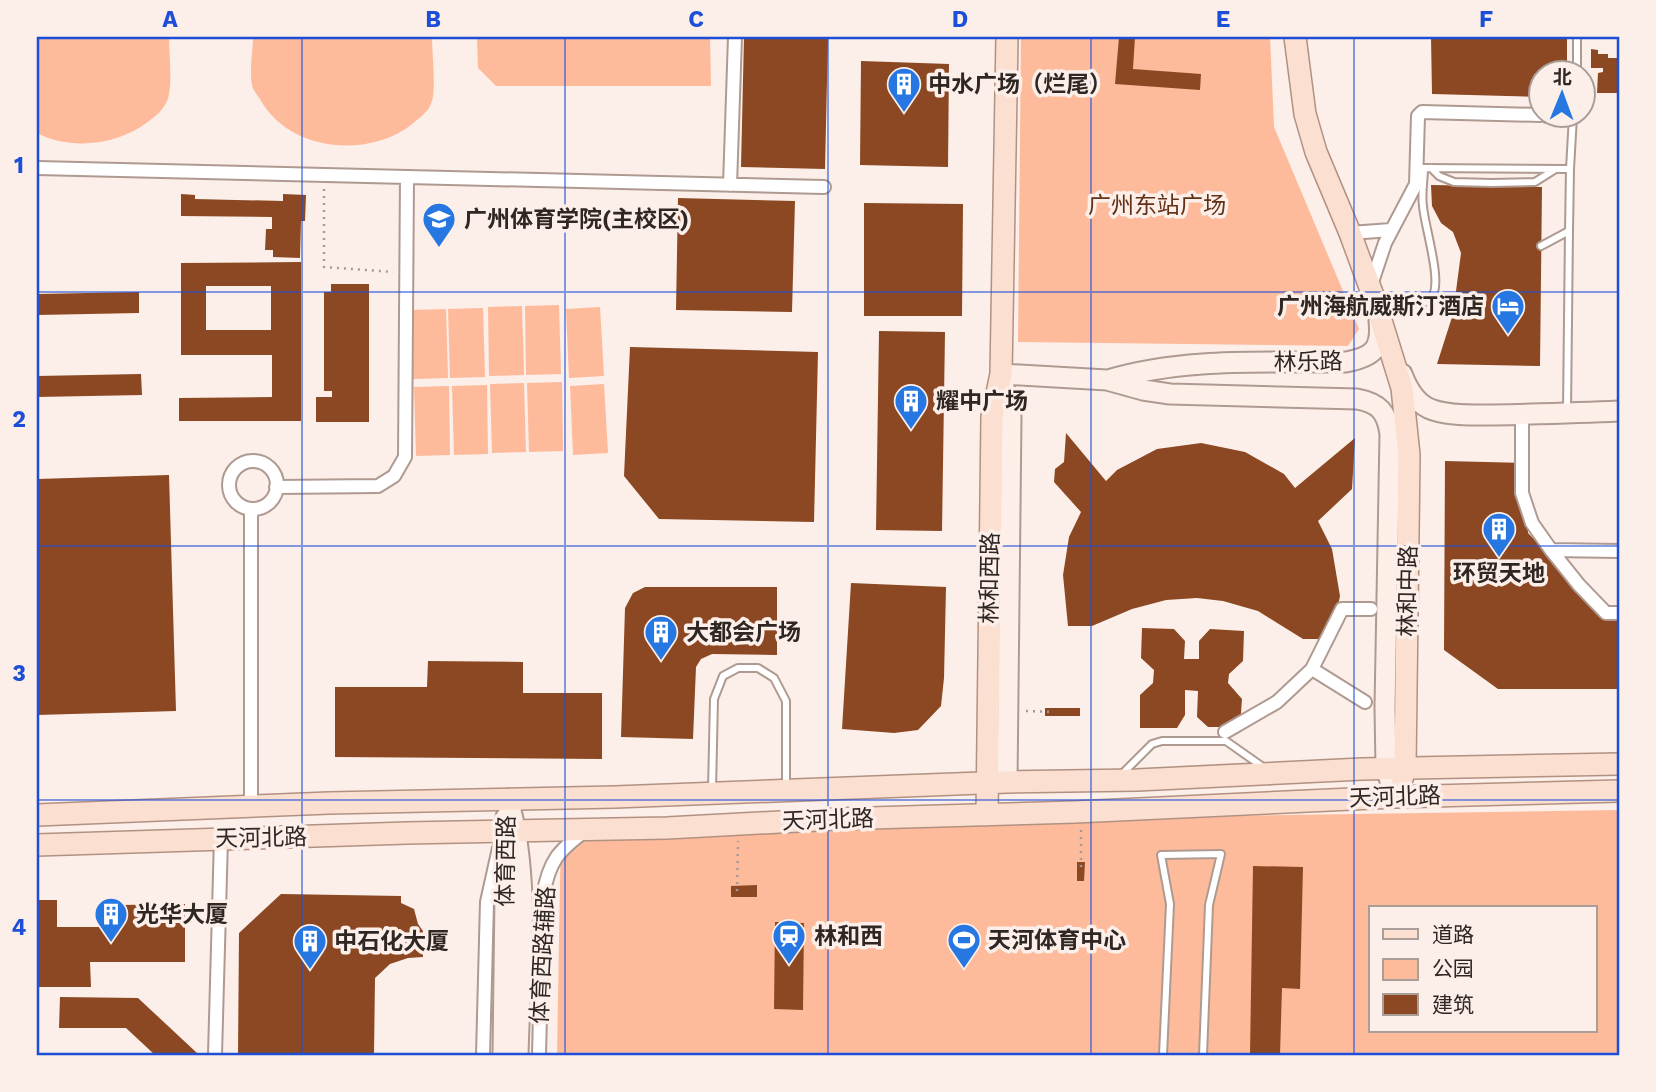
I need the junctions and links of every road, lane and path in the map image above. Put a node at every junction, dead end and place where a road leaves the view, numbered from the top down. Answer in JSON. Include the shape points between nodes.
{"nodes":[{"id":1,"x":734,"y":37,"type":"edge"},
{"id":2,"x":1007,"y":37,"type":"edge"},
{"id":3,"x":1295,"y":37,"type":"edge"},
{"id":4,"x":1577,"y":37,"type":"edge"},
{"id":5,"x":1577,"y":60,"type":"edge"},
{"id":6,"x":1526,"y":115,"type":"edge"},
{"id":7,"x":1572,"y":130,"type":"edge"},
{"id":8,"x":37,"y":168,"type":"edge"},
{"id":9,"x":1424,"y":168,"type":"junction"},
{"id":10,"x":1556,"y":169,"type":"junction"},
{"id":11,"x":1570,"y":169,"type":"junction"},
{"id":12,"x":324,"y":175,"type":"junction"},
{"id":13,"x":407,"y":177,"type":"junction"},
{"id":14,"x":730,"y":185,"type":"junction"},
{"id":15,"x":824,"y":187,"type":"dead end"},
{"id":16,"x":1391,"y":230,"type":"junction"},
{"id":17,"x":1569,"y":231,"type":"junction"},
{"id":18,"x":1350,"y":233,"type":"junction"},
{"id":19,"x":1541,"y":246,"type":"dead end"},
{"id":20,"x":406,"y":273,"type":"junction"},
{"id":21,"x":1370,"y":288,"type":"junction"},
{"id":22,"x":1378,"y":311,"type":"junction"},
{"id":23,"x":1002,"y":374,"type":"junction"},
{"id":24,"x":1107,"y":380,"type":"junction"},
{"id":25,"x":1619,"y":411,"type":"edge"},
{"id":26,"x":1522,"y":414,"type":"junction"},
{"id":27,"x":1567,"y":414,"type":"junction"},
{"id":28,"x":1390,"y":434,"type":"joint"},
{"id":29,"x":276,"y":487,"type":"junction"},
{"id":30,"x":251,"y":509,"type":"junction"},
{"id":31,"x":1551,"y":550,"type":"junction"},
{"id":32,"x":1619,"y":551,"type":"edge"},
{"id":33,"x":1371,"y":610,"type":"dead end"},
{"id":34,"x":1619,"y":613,"type":"edge"},
{"id":35,"x":1312,"y":669,"type":"junction"},
{"id":36,"x":1365,"y":702,"type":"dead end"},
{"id":37,"x":1021,"y":711,"type":"dead end"},
{"id":38,"x":1054,"y":712,"type":"dead end"},
{"id":39,"x":1225,"y":732,"type":"dead end"},
{"id":40,"x":1619,"y":764,"type":"edge"},
{"id":41,"x":1396,"y":768,"type":"junction"},
{"id":42,"x":1270,"y":773,"type":"junction"},
{"id":43,"x":1116,"y":781,"type":"junction"},
{"id":44,"x":997,"y":783,"type":"junction"},
{"id":45,"x":1619,"y":791,"type":"edge"},
{"id":46,"x":786,"y":792,"type":"junction"},
{"id":47,"x":712,"y":794,"type":"junction"},
{"id":48,"x":1395,"y":797,"type":"junction"},
{"id":49,"x":508,"y":799,"type":"junction"},
{"id":50,"x":405,"y":801,"type":"junction"},
{"id":51,"x":251,"y":806,"type":"junction"},
{"id":52,"x":37,"y":815,"type":"edge"},
{"id":53,"x":987,"y":815,"type":"junction"},
{"id":54,"x":1081,"y":821,"type":"dead end"},
{"id":55,"x":587,"y":830,"type":"junction"},
{"id":56,"x":510,"y":831,"type":"junction"},
{"id":57,"x":407,"y":832,"type":"junction"},
{"id":58,"x":738,"y":835,"type":"dead end"},
{"id":59,"x":221,"y":838,"type":"junction"},
{"id":60,"x":37,"y":845,"type":"edge"},
{"id":61,"x":1081,"y":868,"type":"dead end"},
{"id":62,"x":737,"y":891,"type":"dead end"},
{"id":63,"x":215,"y":1055,"type":"edge"},
{"id":64,"x":483,"y":1055,"type":"edge"},
{"id":65,"x":503,"y":1055,"type":"edge"},
{"id":66,"x":518,"y":1055,"type":"edge"},
{"id":67,"x":538,"y":1055,"type":"edge"},
{"id":68,"x":1163,"y":1055,"type":"edge"},
{"id":69,"x":1203,"y":1055,"type":"edge"}],
"edges":[{"from":1,"to":14,"type":"street"},
{"from":2,"to":23,"type":"main road","name":"林和西路"},
{"from":3,"to":18,"type":"main road","name":"林和中路","via":[[1305,114]]},
{"from":4,"to":5,"type":"lane"},
{"from":6,"to":9,"type":"street","via":[[1422,112],[1418,116]]},
{"from":7,"to":11,"type":"lane"},
{"from":8,"to":12,"type":"street"},
{"from":9,"to":10,"type":"lane"},
{"from":9,"to":10,"type":"lane","via":[[1454,182],[1492,183],[1535,182]]},
{"from":9,"to":16,"type":"street"},
{"from":9,"to":22,"type":"lane","via":[[1422,206],[1435,292],[1420,304]]},
{"from":10,"to":11,"type":"lane"},
{"from":11,"to":17,"type":"lane"},
{"from":12,"to":13,"type":"street"},
{"from":12,"to":20,"type":"path","via":[[324,267]]},
{"from":13,"to":14,"type":"street"},
{"from":13,"to":20,"type":"street"},
{"from":14,"to":15,"type":"street"},
{"from":16,"to":18,"type":"street"},
{"from":16,"to":21,"type":"street"},
{"from":17,"to":19,"type":"lane"},
{"from":17,"to":27,"type":"lane"},
{"from":18,"to":21,"type":"main road","name":"林和中路"},
{"from":20,"to":29,"type":"street","via":[[405,457],[394,476],[378,486]]},
{"from":21,"to":22,"type":"main road","name":"林和中路"},
{"from":22,"to":24,"type":"street","name":"林乐路","via":[[1378,344],[1357,360],[1189,364]]},
{"from":22,"to":26,"type":"street","via":[[1407,387],[1418,401],[1449,413]]},
{"from":22,"to":41,"type":"main road","name":"林和中路","via":[[1402,388],[1409,455]]},
{"from":23,"to":24,"type":"street","name":"林乐路"},
{"from":23,"to":44,"type":"main road","name":"林和西路","via":[[992,417]]},
{"from":24,"to":28,"type":"street","name":"林乐路","via":[[1170,394],[1357,399],[1383,410]]},
{"from":25,"to":27,"type":"street"},
{"from":26,"to":27,"type":"street"},
{"from":26,"to":31,"type":"street","via":[[1522,494],[1532,523]]},
{"from":28,"to":41,"type":"street","name":"林和中路","via":[[1385,707]]},
{"from":29,"to":30,"type":"street","via":[[269,503]]},
{"from":29,"to":30,"type":"street","via":[[274,474],[264,464],[240,465],[230,477],[230,494]]},
{"from":30,"to":51,"type":"street"},
{"from":31,"to":32,"type":"street"},
{"from":31,"to":34,"type":"street","via":[[1606,613]]},
{"from":33,"to":35,"type":"street","via":[[1342,610]]},
{"from":35,"to":36,"type":"street"},
{"from":35,"to":39,"type":"street","via":[[1277,702]]},
{"from":37,"to":38,"type":"path"},
{"from":40,"to":41,"type":"main road","name":"天河北路"},
{"from":41,"to":42,"type":"main road","name":"天河北路"},
{"from":41,"to":48,"type":"main road","name":"林和中路"},
{"from":42,"to":43,"type":"main road","name":"天河北路"},
{"from":42,"to":43,"type":"lane","via":[[1226,741],[1162,741],[1152,744]]},
{"from":43,"to":44,"type":"main road","name":"天河北路"},
{"from":44,"to":46,"type":"main road","name":"天河北路"},
{"from":44,"to":53,"type":"main road","name":"林和西路"},
{"from":45,"to":48,"type":"main road","name":"天河北路"},
{"from":46,"to":47,"type":"main road","name":"天河北路"},
{"from":46,"to":47,"type":"lane","via":[[786,701],[774,678],[758,668],[738,668],[723,676],[713,699]]},
{"from":47,"to":49,"type":"main road","name":"天河北路"},
{"from":48,"to":53,"type":"main road","name":"天河北路"},
{"from":49,"to":50,"type":"main road","name":"天河北路"},
{"from":49,"to":56,"type":"street","name":"体育西路"},
{"from":50,"to":51,"type":"main road","name":"天河北路"},
{"from":50,"to":57,"type":"main road"},
{"from":51,"to":52,"type":"main road","name":"天河北路"},
{"from":53,"to":55,"type":"main road","name":"天河北路"},
{"from":54,"to":61,"type":"path"},
{"from":55,"to":56,"type":"main road","name":"天河北路"},
{"from":55,"to":67,"type":"street","name":"体育西路辅路","via":[[558,852],[546,878]]},
{"from":56,"to":57,"type":"main road","name":"天河北路"},
{"from":56,"to":64,"type":"street","via":[[490,885]]},
{"from":56,"to":65,"type":"street","name":"体育西路"},
{"from":56,"to":66,"type":"street","name":"体育西路","via":[[520,859]]},
{"from":57,"to":59,"type":"main road","name":"天河北路"},
{"from":58,"to":62,"type":"path"},
{"from":59,"to":60,"type":"main road","name":"天河北路"},
{"from":59,"to":63,"type":"street"},
{"from":68,"to":69,"type":"lane","via":[[1170,904],[1161,855],[1221,855],[1209,905]]}]}
